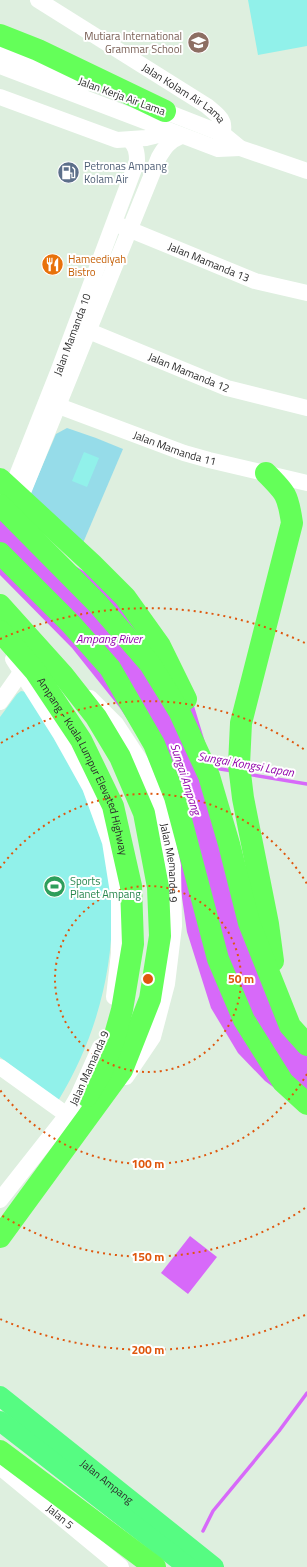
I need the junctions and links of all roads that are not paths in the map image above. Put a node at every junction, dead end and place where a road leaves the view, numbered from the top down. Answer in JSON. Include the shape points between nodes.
{"nodes":[{"id":1,"x":38,"y":0,"type":"edge"},
{"id":2,"x":0,"y":35,"type":"edge"},
{"id":3,"x":0,"y":53,"type":"edge"},
{"id":4,"x":0,"y":66,"type":"edge"},
{"id":5,"x":0,"y":97,"type":"edge"},
{"id":6,"x":165,"y":111,"type":"junction"},
{"id":7,"x":176,"y":134,"type":"junction"},
{"id":8,"x":130,"y":140,"type":"junction"},
{"id":9,"x":220,"y":142,"type":"junction"},
{"id":10,"x":307,"y":170,"type":"edge"},
{"id":11,"x":114,"y":223,"type":"junction"},
{"id":12,"x":130,"y":229,"type":"junction"},
{"id":13,"x":307,"y":293,"type":"edge"},
{"id":14,"x":82,"y":329,"type":"junction"},
{"id":15,"x":52,"y":404,"type":"junction"},
{"id":16,"x":307,"y":408,"type":"edge"},
{"id":17,"x":266,"y":473,"type":"junction"},
{"id":18,"x":0,"y":479,"type":"edge"},
{"id":19,"x":307,"y":483,"type":"edge"},
{"id":20,"x":4,"y":508,"type":"edge"},
{"id":21,"x":300,"y":516,"type":"edge"},
{"id":22,"x":0,"y":553,"type":"edge"},
{"id":23,"x":0,"y":605,"type":"edge"},
{"id":24,"x":0,"y":625,"type":"edge"},
{"id":25,"x":10,"y":634,"type":"edge"},
{"id":26,"x":0,"y":647,"type":"edge"},
{"id":27,"x":22,"y":671,"type":"junction"},
{"id":28,"x":0,"y":702,"type":"edge"},
{"id":29,"x":103,"y":709,"type":"junction"},
{"id":30,"x":61,"y":735,"type":"junction"},
{"id":31,"x":209,"y":776,"type":"junction"},
{"id":32,"x":277,"y":990,"type":"junction"},
{"id":33,"x":307,"y":1045,"type":"edge"},
{"id":34,"x":0,"y":1067,"type":"edge"},
{"id":35,"x":307,"y":1104,"type":"edge"},
{"id":36,"x":67,"y":1115,"type":"junction"},
{"id":37,"x":74,"y":1136,"type":"junction"},
{"id":38,"x":0,"y":1200,"type":"edge"},
{"id":39,"x":0,"y":1216,"type":"edge"},
{"id":40,"x":0,"y":1237,"type":"edge"},
{"id":41,"x":0,"y":1396,"type":"edge"},
{"id":42,"x":0,"y":1421,"type":"edge"},
{"id":43,"x":0,"y":1451,"type":"edge"},
{"id":44,"x":0,"y":1467,"type":"edge"},
{"id":45,"x":121,"y":1567,"type":"edge"},
{"id":46,"x":155,"y":1567,"type":"edge"},
{"id":47,"x":188,"y":1567,"type":"edge"},
{"id":48,"x":214,"y":1567,"type":"edge"}],
"edges":[{"from":1,"to":9,"type":"street","name":"Jalan Kolam Air Lama","via":[[207,106],[223,121],[224,129]]},
{"from":2,"to":6,"type":"highway","via":[[38,50]]},
{"from":3,"to":6,"type":"street","name":"Jalan Kerja Air Lama"},
{"from":4,"to":7,"type":"street","name":"Jalan Kerja Air Lama"},
{"from":5,"to":8,"type":"street","via":[[103,136]]},
{"from":6,"to":9,"type":"street","name":"Jalan Kerja Air Lama"},
{"from":7,"to":8,"type":"street"},
{"from":7,"to":9,"type":"street","name":"Jalan Kerja Air Lama"},
{"from":7,"to":12,"type":"street","name":"Jalan Mamanda 10","via":[[162,152]]},
{"from":8,"to":11,"type":"street","name":"Jalan Mamanda 10","via":[[135,147],[137,161]]},
{"from":9,"to":10,"type":"street","name":"Jalan Kerja Air Lama"},
{"from":11,"to":12,"type":"street","name":"Jalan Mamanda 13"},
{"from":11,"to":14,"type":"street","name":"Jalan Mamanda 10"},
{"from":12,"to":13,"type":"street","name":"Jalan Mamanda 13","via":[[255,281]]},
{"from":12,"to":14,"type":"street","name":"Jalan Mamanda 10"},
{"from":14,"to":15,"type":"street","name":"Jalan Mamanda 10"},
{"from":14,"to":16,"type":"street","name":"Jalan Mamanda 12","via":[[227,388]]},
{"from":15,"to":17,"type":"street","name":"Jalan Mamanda 11","via":[[184,452]]},
{"from":15,"to":20,"type":"street","name":"Jalan Mamanda 10"},
{"from":17,"to":19,"type":"street","name":"Jalan Mamanda 11"},
{"from":17,"to":21,"type":"highway","via":[[282,488]]},
{"from":18,"to":31,"type":"highway","via":[[125,597],[160,646],[192,711]]},
{"from":20,"to":31,"type":"highway","via":[[96,603],[150,664],[178,711]]},
{"from":21,"to":32,"type":"highway","via":[[241,723],[239,765],[243,798],[268,924]]},
{"from":22,"to":35,"type":"highway","via":[[71,624],[110,668],[154,744],[175,797],[218,959],[244,1020],[283,1082]]},
{"from":23,"to":37,"type":"highway","name":"Ampang - Kuala Lumpur Elevated Highway","via":[[63,675],[96,718],[120,757],[144,813],[158,887],[160,936],[150,999],[122,1070]]},
{"from":24,"to":25,"type":"street","name":"Jalan Memanda 9"},
{"from":25,"to":27,"type":"street","via":[[24,650]]},
{"from":25,"to":29,"type":"street","name":"Jalan Memanda 9"},
{"from":25,"to":39,"type":"highway","name":"Ampang - Kuala Lumpur Elevated Highway","via":[[81,740],[113,806],[130,886],[132,944],[122,1010],[101,1073],[74,1117]]},
{"from":26,"to":27,"type":"street","via":[[9,653]]},
{"from":27,"to":28,"type":"street"},
{"from":27,"to":30,"type":"street","name":"Jalan Mamanda 9"},
{"from":29,"to":30,"type":"street","via":[[95,707],[71,712],[64,722]]},
{"from":29,"to":37,"type":"street","name":"Jalan Memanda 9","via":[[141,762],[162,813],[173,866],[174,926],[168,984],[153,1037],[121,1086]]},
{"from":30,"to":36,"type":"street","name":"Jalan Mamanda 9","via":[[91,790],[110,842],[119,899],[119,953],[110,1018],[102,1043]]},
{"from":31,"to":32,"type":"highway","via":[[249,924]]},
{"from":32,"to":33,"type":"highway","via":[[290,1026]]},
{"from":34,"to":36,"type":"street"},
{"from":36,"to":38,"type":"street","name":"Jalan Mamanda 9"},
{"from":37,"to":40,"type":"highway","name":"Ampang - Kuala Lumpur Elevated Highway"},
{"from":41,"to":48,"type":"main road","name":"Jalan Ampang"},
{"from":42,"to":47,"type":"main road","name":"Jalan Ampang"},
{"from":43,"to":46,"type":"highway"},
{"from":44,"to":45,"type":"street","name":"Jalan 5"}]}
